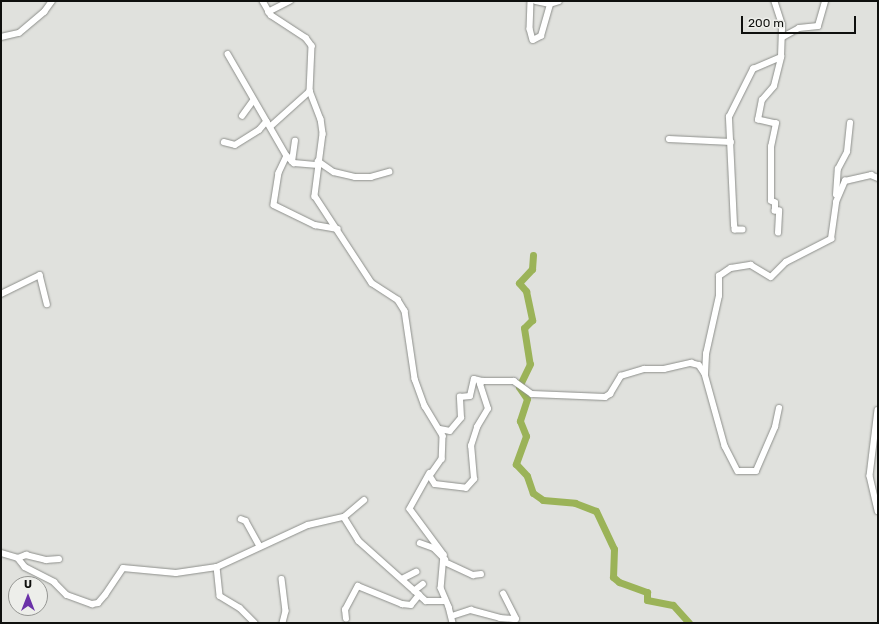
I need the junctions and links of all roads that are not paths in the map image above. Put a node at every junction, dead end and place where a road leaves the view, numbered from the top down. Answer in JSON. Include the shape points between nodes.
{"nodes":[{"id":1,"x":52,"y":1,"type":"edge"},
{"id":2,"x":263,"y":1,"type":"edge"},
{"id":3,"x":290,"y":1,"type":"edge"},
{"id":4,"x":531,"y":1,"type":"edge"},
{"id":5,"x":536,"y":1,"type":"edge"},
{"id":6,"x":558,"y":1,"type":"edge"},
{"id":7,"x":774,"y":1,"type":"edge"},
{"id":8,"x":825,"y":1,"type":"edge"},
{"id":9,"x":550,"y":4,"type":"junction"},
{"id":10,"x":268,"y":12,"type":"junction"},
{"id":11,"x":1,"y":37,"type":"edge"},
{"id":12,"x":782,"y":37,"type":"junction"},
{"id":13,"x":228,"y":54,"type":"dead end"},
{"id":14,"x":781,"y":57,"type":"junction"},
{"id":15,"x":310,"y":91,"type":"junction"},
{"id":16,"x":253,"y":101,"type":"junction"},
{"id":17,"x":242,"y":116,"type":"dead end"},
{"id":18,"x":266,"y":122,"type":"junction"},
{"id":19,"x":850,"y":122,"type":"dead end"},
{"id":20,"x":271,"y":126,"type":"junction"},
{"id":21,"x":669,"y":140,"type":"dead end"},
{"id":22,"x":224,"y":142,"type":"dead end"},
{"id":23,"x":295,"y":142,"type":"dead end"},
{"id":24,"x":731,"y":142,"type":"junction"},
{"id":25,"x":286,"y":156,"type":"junction"},
{"id":26,"x":292,"y":162,"type":"junction"},
{"id":27,"x":318,"y":163,"type":"junction"},
{"id":28,"x":389,"y":172,"type":"dead end"},
{"id":29,"x":878,"y":178,"type":"edge"},
{"id":30,"x":836,"y":202,"type":"junction"},
{"id":31,"x":338,"y":229,"type":"junction"},
{"id":32,"x":743,"y":230,"type":"dead end"},
{"id":33,"x":778,"y":233,"type":"dead end"},
{"id":34,"x":1,"y":294,"type":"edge"},
{"id":35,"x":47,"y":304,"type":"dead end"},
{"id":36,"x":706,"y":374,"type":"junction"},
{"id":37,"x":483,"y":381,"type":"junction"},
{"id":38,"x":779,"y":408,"type":"dead end"},
{"id":39,"x":878,"y":410,"type":"edge"},
{"id":40,"x":440,"y":429,"type":"junction"},
{"id":41,"x":430,"y":473,"type":"junction"},
{"id":42,"x":364,"y":500,"type":"dead end"},
{"id":43,"x":878,"y":512,"type":"edge"},
{"id":44,"x":344,"y":517,"type":"junction"},
{"id":45,"x":241,"y":518,"type":"dead end"},
{"id":46,"x":420,"y":543,"type":"dead end"},
{"id":47,"x":260,"y":546,"type":"junction"},
{"id":48,"x":1,"y":553,"type":"edge"},
{"id":49,"x":18,"y":558,"type":"junction"},
{"id":50,"x":59,"y":559,"type":"dead end"},
{"id":51,"x":445,"y":561,"type":"junction"},
{"id":52,"x":217,"y":567,"type":"junction"},
{"id":53,"x":416,"y":572,"type":"dead end"},
{"id":54,"x":481,"y":574,"type":"dead end"},
{"id":55,"x":282,"y":579,"type":"dead end"},
{"id":56,"x":402,"y":579,"type":"junction"},
{"id":57,"x":422,"y":584,"type":"dead end"},
{"id":58,"x":414,"y":590,"type":"junction"},
{"id":59,"x":503,"y":594,"type":"dead end"},
{"id":60,"x":419,"y":596,"type":"junction"},
{"id":61,"x":445,"y":601,"type":"junction"},
{"id":62,"x":452,"y":616,"type":"junction"},
{"id":63,"x":346,"y":619,"type":"dead end"},
{"id":64,"x":255,"y":623,"type":"edge"},
{"id":65,"x":282,"y":623,"type":"edge"},
{"id":66,"x":453,"y":623,"type":"edge"}],
"edges":[{"from":1,"to":11,"type":"street","via":[[44,12],[19,32]]},
{"from":2,"to":10,"type":"street"},
{"from":3,"to":10,"type":"street"},
{"from":4,"to":9,"type":"street","via":[[530,29],[533,40],[541,36]]},
{"from":5,"to":9,"type":"street"},
{"from":6,"to":9,"type":"street"},
{"from":7,"to":12,"type":"street"},
{"from":8,"to":12,"type":"street","via":[[818,26],[799,28]]},
{"from":10,"to":15,"type":"street","via":[[310,41]]},
{"from":12,"to":14,"type":"street"},
{"from":13,"to":16,"type":"street"},
{"from":14,"to":24,"type":"street","via":[[752,71],[730,114]]},
{"from":14,"to":33,"type":"street","via":[[774,86],[762,100],[758,120],[776,124],[772,147],[771,200],[775,203],[775,211],[779,211]]},
{"from":15,"to":20,"type":"street"},
{"from":15,"to":27,"type":"street","via":[[322,125],[323,149]]},
{"from":16,"to":17,"type":"street"},
{"from":16,"to":18,"type":"street"},
{"from":18,"to":20,"type":"street"},
{"from":18,"to":22,"type":"street","via":[[259,130],[235,145]]},
{"from":19,"to":30,"type":"street","via":[[847,152],[838,169]]},
{"from":20,"to":25,"type":"street"},
{"from":21,"to":24,"type":"street"},
{"from":23,"to":26,"type":"street"},
{"from":24,"to":32,"type":"street","via":[[734,225],[736,230]]},
{"from":25,"to":26,"type":"street"},
{"from":25,"to":31,"type":"street","via":[[279,173],[274,206],[316,224]]},
{"from":26,"to":27,"type":"street"},
{"from":27,"to":28,"type":"street","via":[[328,169],[355,177],[371,177]]},
{"from":27,"to":31,"type":"street","via":[[315,196]]},
{"from":29,"to":30,"type":"street","via":[[871,174],[850,178],[840,188]]},
{"from":30,"to":36,"type":"street","via":[[831,239],[786,262],[771,277],[751,265],[731,268],[719,276],[719,296],[706,354]]},
{"from":31,"to":40,"type":"street","via":[[372,284],[398,300],[406,311],[415,378],[425,406]]},
{"from":34,"to":35,"type":"street","via":[[40,275]]},
{"from":36,"to":37,"type":"street","via":[[699,365],[691,363],[664,369],[644,369],[621,376],[610,394],[605,397],[532,394],[520,385]]},
{"from":36,"to":38,"type":"street","via":[[725,446],[738,471],[756,471],[775,427]]},
{"from":37,"to":40,"type":"street","via":[[474,380],[470,396],[460,397],[461,418],[450,432]]},
{"from":37,"to":41,"type":"street","via":[[480,384],[488,409],[477,427],[471,446],[474,479],[466,488],[435,484]]},
{"from":39,"to":43,"type":"street","via":[[870,476]]},
{"from":40,"to":41,"type":"street","via":[[444,450],[442,459]]},
{"from":41,"to":51,"type":"street","via":[[410,509],[442,551]]},
{"from":42,"to":44,"type":"street"},
{"from":44,"to":47,"type":"street","via":[[308,525]]},
{"from":44,"to":56,"type":"street","via":[[359,541]]},
{"from":45,"to":47,"type":"street","via":[[246,521]]},
{"from":46,"to":51,"type":"street","via":[[434,548]]},
{"from":47,"to":52,"type":"street"},
{"from":48,"to":49,"type":"street"},
{"from":49,"to":50,"type":"street","via":[[26,555],[46,560]]},
{"from":49,"to":52,"type":"street","via":[[25,567],[54,582],[67,595],[92,604],[98,603],[105,595],[123,568],[176,573]]},
{"from":51,"to":54,"type":"street","via":[[473,575]]},
{"from":51,"to":61,"type":"street","via":[[440,583]]},
{"from":52,"to":64,"type":"street","via":[[220,596],[240,608]]},
{"from":53,"to":56,"type":"street"},
{"from":55,"to":65,"type":"street","via":[[286,610]]},
{"from":56,"to":58,"type":"street"},
{"from":57,"to":58,"type":"street"},
{"from":58,"to":60,"type":"street"},
{"from":59,"to":62,"type":"street","via":[[516,619],[505,619],[471,610]]},
{"from":60,"to":61,"type":"street","via":[[429,602]]},
{"from":60,"to":63,"type":"street","via":[[411,605],[402,604],[358,586],[345,610]]},
{"from":61,"to":62,"type":"street"},
{"from":62,"to":66,"type":"street"}]}
